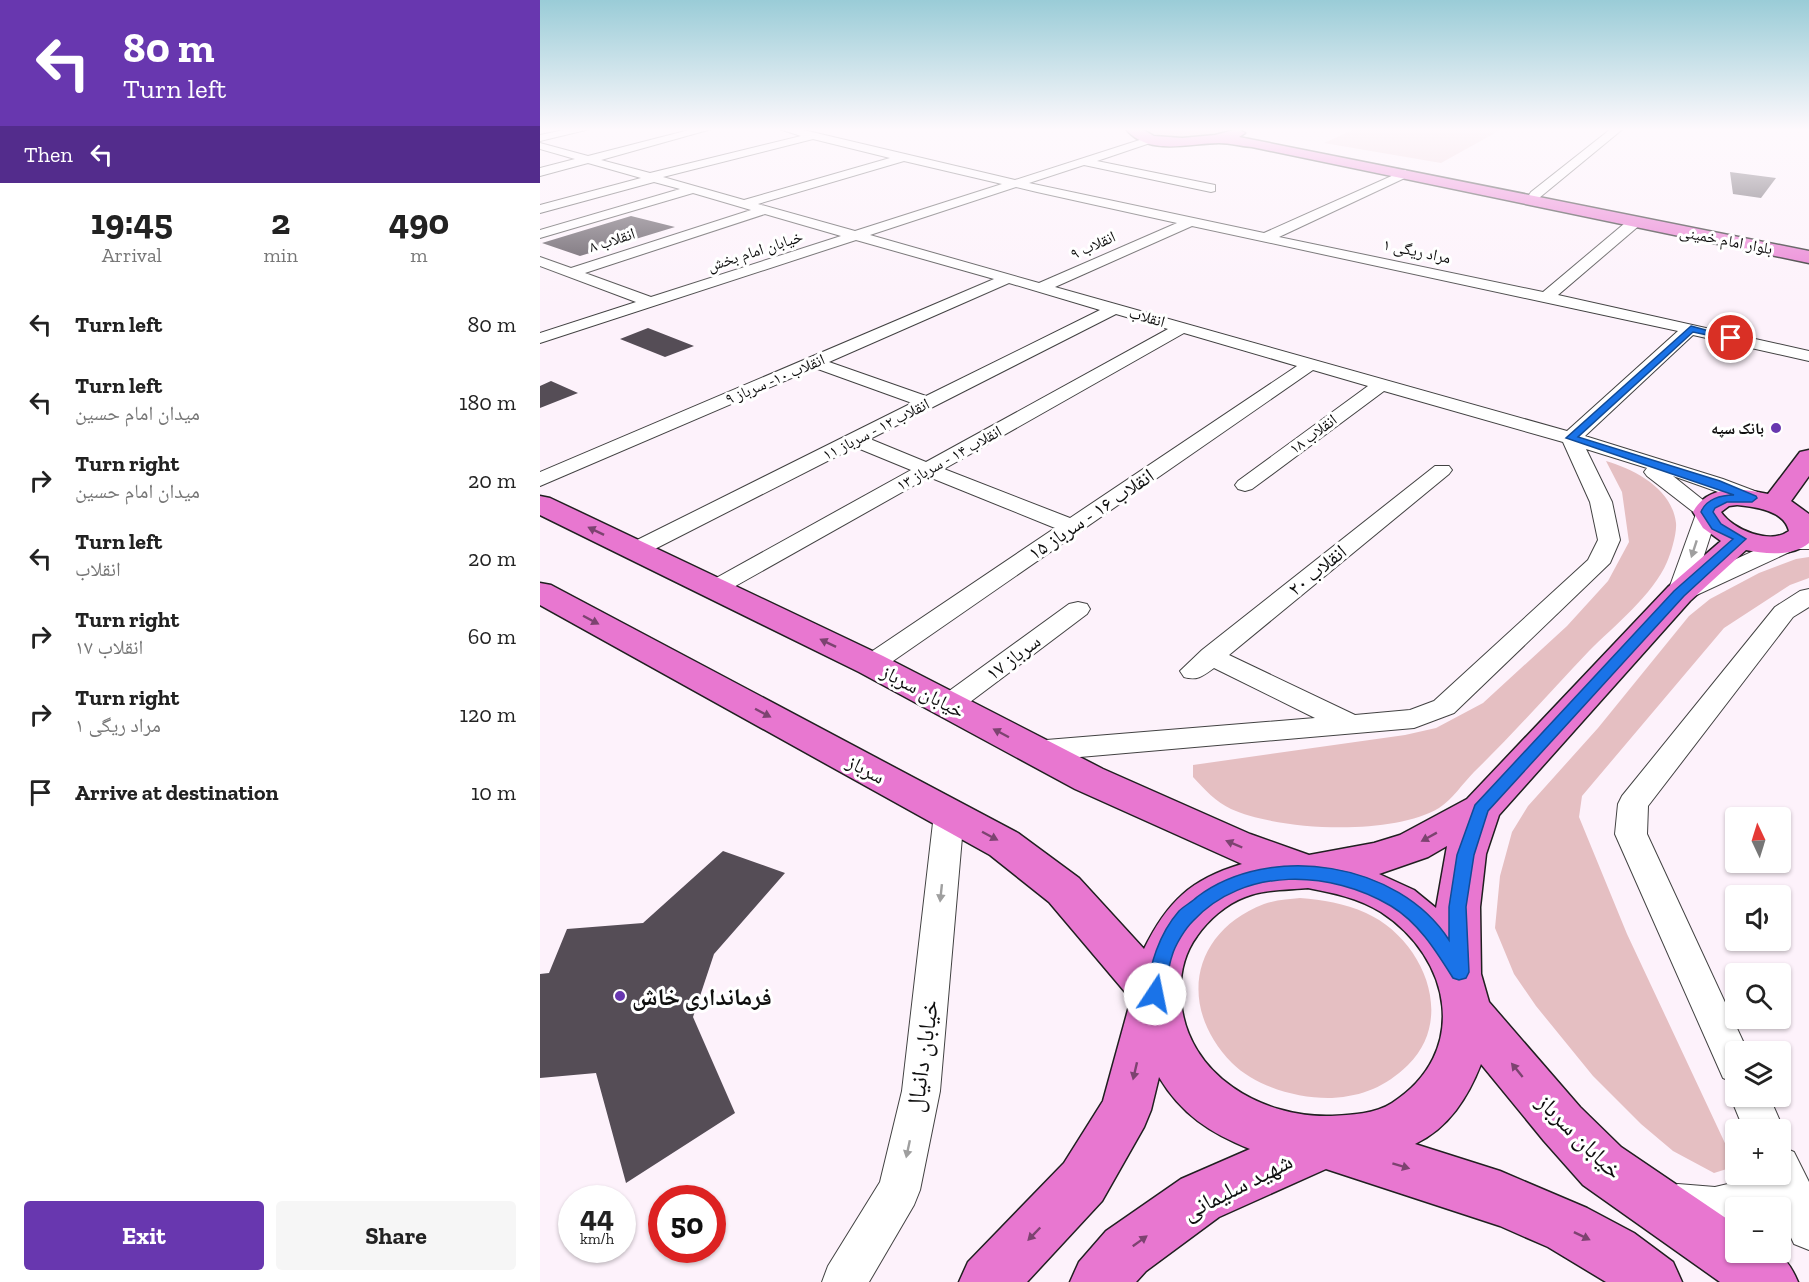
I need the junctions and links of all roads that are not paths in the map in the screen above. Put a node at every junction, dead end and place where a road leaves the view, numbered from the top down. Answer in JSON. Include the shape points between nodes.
{"nodes":[{"id":1,"x":614,"y":188,"type":"edge"},
{"id":2,"x":691,"y":188,"type":"edge"},
{"id":3,"x":801,"y":188,"type":"edge"},
{"id":4,"x":1002,"y":188,"type":"edge"},
{"id":5,"x":1039,"y":188,"type":"edge"},
{"id":6,"x":1375,"y":188,"type":"edge"},
{"id":7,"x":1473,"y":188,"type":"edge"},
{"id":8,"x":1499,"y":188,"type":"edge"},
{"id":9,"x":1544,"y":188,"type":"edge"},
{"id":10,"x":695,"y":189,"type":"junction"},
{"id":11,"x":1535,"y":195,"type":"junction"},
{"id":12,"x":747,"y":204,"type":"junction"},
{"id":13,"x":540,"y":209,"type":"edge"},
{"id":14,"x":766,"y":209,"type":"junction"},
{"id":15,"x":1192,"y":221,"type":"junction"},
{"id":16,"x":1636,"y":221,"type":"junction"},
{"id":17,"x":540,"y":234,"type":"edge"},
{"id":18,"x":858,"y":234,"type":"junction"},
{"id":19,"x":1267,"y":237,"type":"junction"},
{"id":20,"x":1809,"y":250,"type":"edge"},
{"id":21,"x":1809,"y":256,"type":"edge"},
{"id":22,"x":540,"y":261,"type":"edge"},
{"id":23,"x":572,"y":272,"type":"junction"},
{"id":24,"x":1009,"y":278,"type":"junction"},
{"id":25,"x":1042,"y":287,"type":"junction"},
{"id":26,"x":1547,"y":297,"type":"junction"},
{"id":27,"x":651,"y":302,"type":"junction"},
{"id":28,"x":1116,"y":308,"type":"junction"},
{"id":29,"x":1183,"y":327,"type":"junction"},
{"id":30,"x":1691,"y":328,"type":"junction"},
{"id":31,"x":540,"y":338,"type":"edge"},
{"id":32,"x":1809,"y":356,"type":"edge"},
{"id":33,"x":814,"y":362,"type":"junction"},
{"id":34,"x":1311,"y":364,"type":"junction"},
{"id":35,"x":1382,"y":384,"type":"junction"},
{"id":36,"x":928,"y":403,"type":"junction"},
{"id":37,"x":1571,"y":438,"type":"junction"},
{"id":38,"x":854,"y":440,"type":"junction"},
{"id":39,"x":1623,"y":454,"type":"junction"},
{"id":40,"x":1809,"y":459,"type":"edge"},
{"id":41,"x":928,"y":470,"type":"junction"},
{"id":42,"x":1442,"y":470,"type":"dead end"},
{"id":43,"x":540,"y":480,"type":"edge"},
{"id":44,"x":1245,"y":485,"type":"dead end"},
{"id":45,"x":540,"y":504,"type":"edge"},
{"id":46,"x":1782,"y":508,"type":"edge"},
{"id":47,"x":1707,"y":512,"type":"junction"},
{"id":48,"x":1072,"y":527,"type":"junction"},
{"id":49,"x":1740,"y":539,"type":"junction"},
{"id":50,"x":1800,"y":542,"type":"edge"},
{"id":51,"x":635,"y":550,"type":"junction"},
{"id":52,"x":715,"y":588,"type":"junction"},
{"id":53,"x":540,"y":592,"type":"edge"},
{"id":54,"x":1679,"y":594,"type":"junction"},
{"id":55,"x":1809,"y":596,"type":"edge"},
{"id":56,"x":1078,"y":609,"type":"dead end"},
{"id":57,"x":871,"y":664,"type":"junction"},
{"id":58,"x":948,"y":705,"type":"junction"},
{"id":59,"x":1352,"y":725,"type":"junction"},
{"id":60,"x":1034,"y":751,"type":"junction"},
{"id":61,"x":1481,"y":809,"type":"junction"},
{"id":62,"x":950,"y":814,"type":"junction"},
{"id":63,"x":1308,"y":872,"type":"junction"},
{"id":64,"x":1464,"y":992,"type":"junction"},
{"id":65,"x":1155,"y":994,"type":"junction"},
{"id":66,"x":1725,"y":1042,"type":"edge"},
{"id":67,"x":1325,"y":1143,"type":"junction"},
{"id":68,"x":1766,"y":1185,"type":"edge"},
{"id":69,"x":1789,"y":1185,"type":"edge"},
{"id":70,"x":1653,"y":1201,"type":"junction"},
{"id":71,"x":1809,"y":1229,"type":"edge"},
{"id":72,"x":844,"y":1282,"type":"edge"},
{"id":73,"x":988,"y":1282,"type":"edge"},
{"id":74,"x":1099,"y":1282,"type":"edge"},
{"id":75,"x":1653,"y":1282,"type":"edge"},
{"id":76,"x":1768,"y":1282,"type":"edge"}],
"edges":[{"from":1,"to":13,"type":"street"},
{"from":2,"to":10,"type":"street","name":"انقلاب"},
{"from":3,"to":12,"type":"street"},
{"from":4,"to":18,"type":"street","name":"خیابان امام بخش"},
{"from":5,"to":15,"type":"street","name":"مراد ریگی ۱"},
{"from":6,"to":19,"type":"street"},
{"from":7,"to":16,"type":"main road","name":"بلوار امام خمینی"},
{"from":8,"to":11,"type":"main road","name":"بلوار امام خمینی"},
{"from":9,"to":11,"type":"street"},
{"from":10,"to":12,"type":"street","name":"انقلاب"},
{"from":10,"to":17,"type":"street"},
{"from":11,"to":20,"type":"main road","name":"بلوار امام خمینی"},
{"from":12,"to":14,"type":"street","name":"انقلاب"},
{"from":14,"to":18,"type":"street","name":"انقلاب"},
{"from":14,"to":23,"type":"street","name":"انقلاب ۸"},
{"from":15,"to":19,"type":"street","name":"مراد ریگی ۱"},
{"from":15,"to":25,"type":"street","name":"انقلاب ۹"},
{"from":16,"to":21,"type":"main road","name":"بلوار امام خمینی"},
{"from":16,"to":26,"type":"street"},
{"from":18,"to":24,"type":"street","name":"انقلاب"},
{"from":18,"to":27,"type":"street","name":"خیابان امام بخش"},
{"from":19,"to":26,"type":"street","name":"مراد ریگی ۱"},
{"from":22,"to":23,"type":"street"},
{"from":23,"to":27,"type":"street"},
{"from":24,"to":25,"type":"street","name":"انقلاب"},
{"from":24,"to":33,"type":"street","name":"انقلاب ۱۰- سرباز ۹"},
{"from":25,"to":28,"type":"street","name":"انقلاب"},
{"from":26,"to":30,"type":"street","name":"مراد ریگی ۱"},
{"from":27,"to":31,"type":"street","name":"خیابان امام بخش"},
{"from":28,"to":29,"type":"street","name":"انقلاب"},
{"from":28,"to":36,"type":"street","name":"انقلاب ۱۲ - سرباز ۱۱"},
{"from":29,"to":34,"type":"street","name":"انقلاب"},
{"from":29,"to":41,"type":"street","name":"انقلاب ۱۴ - سرباز ۱۳"},
{"from":30,"to":32,"type":"street","name":"مراد ریگی ۱"},
{"from":30,"to":37,"type":"street"},
{"from":33,"to":36,"type":"street"},
{"from":33,"to":43,"type":"street","name":"انقلاب ۱۰- سرباز ۹"},
{"from":34,"to":35,"type":"street","name":"انقلاب"},
{"from":34,"to":48,"type":"street","name":"انقلاب ۱۶ - سرباز ۱۵"},
{"from":35,"to":37,"type":"street","name":"انقلاب"},
{"from":35,"to":44,"type":"street","name":"انقلاب ۱۸"},
{"from":36,"to":38,"type":"street","name":"انقلاب ۱۲ - سرباز ۱۱"},
{"from":37,"to":39,"type":"street","name":"انقلاب"},
{"from":37,"to":59,"type":"street","via":[[1601,502],[1609,540],[1598,563],[1444,707],[1414,719]]},
{"from":38,"to":41,"type":"street"},
{"from":38,"to":51,"type":"street","name":"انقلاب ۱۲ - سرباز ۱۱"},
{"from":39,"to":46,"type":"street","name":"انقلاب"},
{"from":39,"to":47,"type":"street"},
{"from":40,"to":46,"type":"main road"},
{"from":41,"to":48,"type":"street"},
{"from":41,"to":52,"type":"street","name":"انقلاب ۱۴ - سرباز ۱۳"},
{"from":42,"to":59,"type":"street","name":"انقلاب ۲۰","via":[[1202,663]]},
{"from":51,"to":45,"type":"main road","name":"خیابان سرباز","one_way":true},
{"from":46,"to":47,"type":"main road","via":[[1737,497],[1716,501]]},
{"from":46,"to":50,"type":"main road","via":[[1804,527]]},
{"from":47,"to":49,"type":"main road","via":[[1716,526]]},
{"from":47,"to":54,"type":"street","one_way":true},
{"from":48,"to":57,"type":"street","name":"انقلاب ۱۶ - سرباز ۱۵"},
{"from":49,"to":50,"type":"main road","via":[[1768,544]]},
{"from":49,"to":54,"type":"main road"},
{"from":50,"to":54,"type":"street"},
{"from":51,"to":52,"type":"main road","name":"خیابان سرباز"},
{"from":57,"to":52,"type":"main road","name":"خیابان سرباز","one_way":true},
{"from":53,"to":62,"type":"main road","name":"سرباز","one_way":true},
{"from":54,"to":61,"type":"main road"},
{"from":55,"to":66,"type":"street","via":[[1784,612],[1634,804],[1631,834]]},
{"from":56,"to":58,"type":"street","name":"سرباز ۱۷"},
{"from":57,"to":58,"type":"main road","name":"خیابان سرباز"},
{"from":60,"to":58,"type":"main road","name":"خیابان سرباز","one_way":true},
{"from":59,"to":60,"type":"street"},
{"from":63,"to":60,"type":"main road","name":"خیابان سرباز","one_way":true,"via":[[1236,845]]},
{"from":61,"to":63,"type":"main road","one_way":true,"via":[[1414,846],[1375,859]]},
{"from":61,"to":64,"type":"main road","via":[[1465,855],[1458,907]]},
{"from":62,"to":65,"type":"main road","name":"سرباز","one_way":true,"via":[[1004,844],[1064,890]]},
{"from":62,"to":72,"type":"street","name":"خیابان دانیال","one_way":true,"via":[[921,1090],[899,1190]]},
{"from":63,"to":64,"type":"main road","name":"خیابان سرباز","via":[[1355,881],[1399,902],[1434,932]]},
{"from":63,"to":65,"type":"main road","via":[[1262,875],[1220,890],[1186,916],[1163,952]]},
{"from":64,"to":67,"type":"main road","via":[[1464,1054],[1442,1093],[1407,1122],[1368,1137]]},
{"from":70,"to":64,"type":"main road","name":"خیابان سرباز","one_way":true,"via":[[1602,1166],[1562,1124]]},
{"from":65,"to":67,"type":"main road","via":[[1163,1038],[1188,1079],[1228,1114],[1280,1136]]},
{"from":65,"to":73,"type":"main road","one_way":true,"via":[[1126,1110],[1083,1182]]},
{"from":74,"to":67,"type":"main road","name":"شهید سلیمانی","one_way":true,"via":[[1126,1251],[1200,1198]]},
{"from":67,"to":75,"type":"main road","one_way":true,"via":[[1425,1173],[1551,1221],[1601,1245]]},
{"from":68,"to":70,"type":"street","via":[[1748,1199],[1708,1210]]},
{"from":69,"to":71,"type":"street"},
{"from":70,"to":76,"type":"main road","name":"خیابان سرباز"}]}
